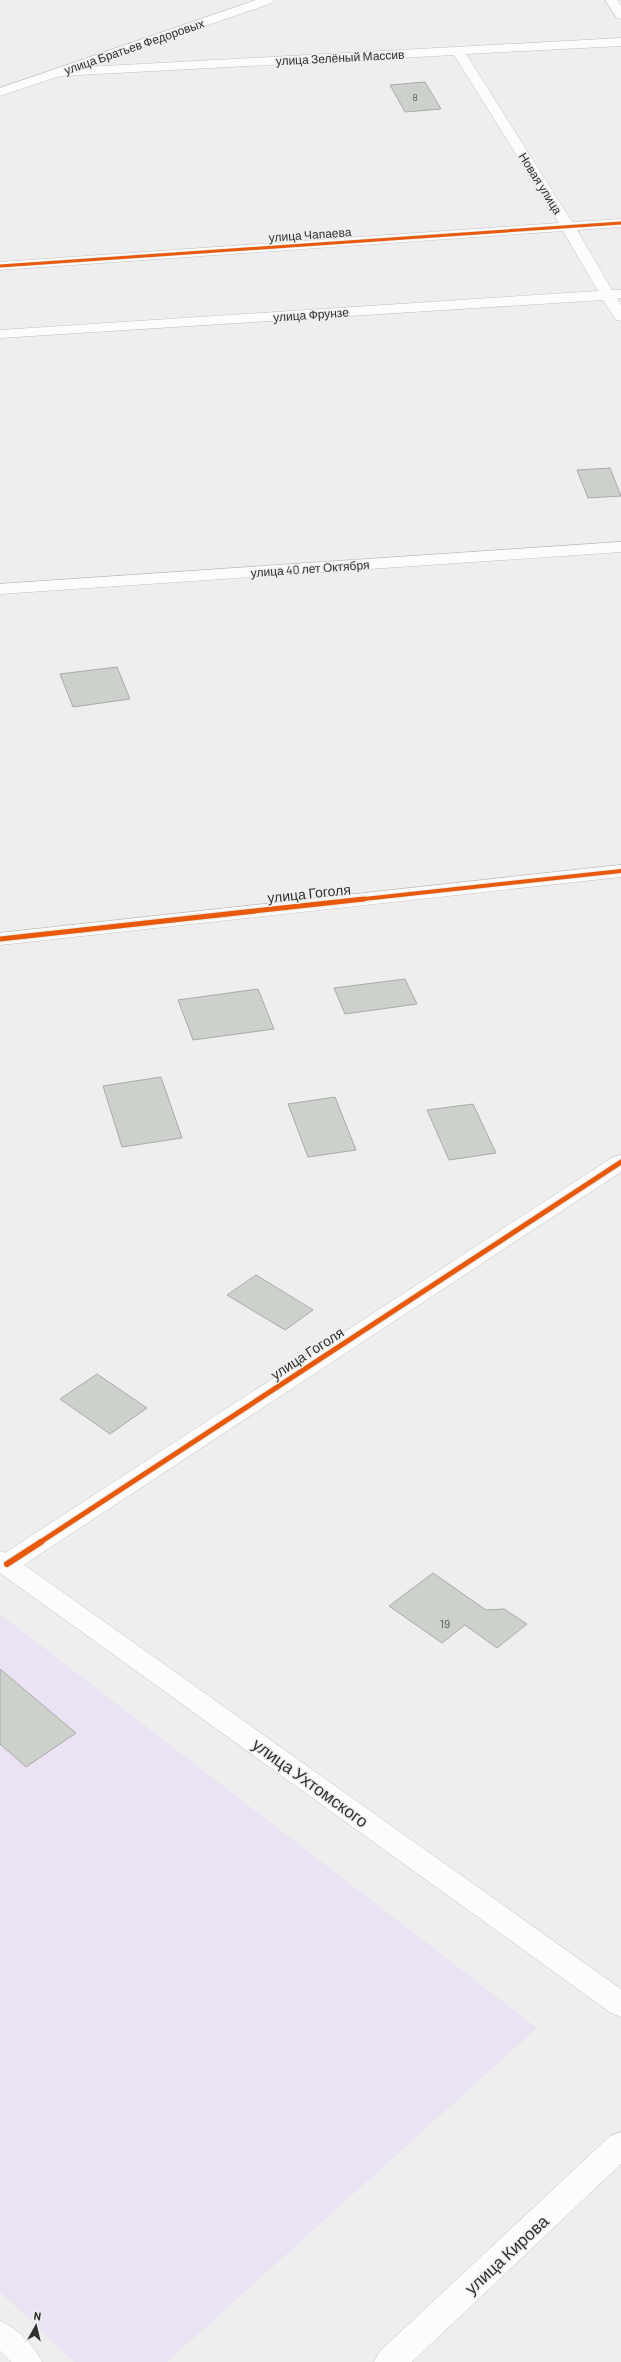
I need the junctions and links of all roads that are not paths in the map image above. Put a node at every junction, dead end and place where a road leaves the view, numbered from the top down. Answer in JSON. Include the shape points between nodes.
{"nodes":[{"id":1,"x":268,"y":0,"type":"edge"},
{"id":2,"x":611,"y":0,"type":"edge"},
{"id":3,"x":621,"y":15,"type":"edge"},
{"id":4,"x":621,"y":42,"type":"edge"},
{"id":5,"x":458,"y":51,"type":"junction"},
{"id":6,"x":59,"y":72,"type":"junction"},
{"id":7,"x":0,"y":92,"type":"edge"},
{"id":8,"x":621,"y":223,"type":"edge"},
{"id":9,"x":568,"y":227,"type":"junction"},
{"id":10,"x":0,"y":266,"type":"edge"},
{"id":11,"x":615,"y":295,"type":"edge"},
{"id":12,"x":621,"y":317,"type":"edge"},
{"id":13,"x":0,"y":334,"type":"edge"},
{"id":14,"x":621,"y":547,"type":"edge"},
{"id":15,"x":0,"y":589,"type":"edge"},
{"id":16,"x":621,"y":872,"type":"edge"},
{"id":17,"x":0,"y":939,"type":"edge"},
{"id":18,"x":621,"y":1162,"type":"edge"},
{"id":19,"x":3,"y":1562,"type":"edge"},
{"id":20,"x":621,"y":2005,"type":"edge"},
{"id":21,"x":621,"y":2145,"type":"edge"},
{"id":22,"x":0,"y":2333,"type":"edge"},
{"id":23,"x":29,"y":2362,"type":"edge"},
{"id":24,"x":390,"y":2362,"type":"edge"}],
"edges":[{"from":1,"to":6,"type":"street","name":"улица Братьев Федоровых"},
{"from":2,"to":3,"type":"street"},
{"from":4,"to":5,"type":"street","name":"улица Зелёный Массив"},
{"from":5,"to":6,"type":"street","name":"улица Зелёный Массив"},
{"from":5,"to":9,"type":"street","name":"Новая улица"},
{"from":6,"to":7,"type":"street","name":"улица Братьев Федоровых"},
{"from":8,"to":9,"type":"street","name":"улица Чапаева"},
{"from":9,"to":10,"type":"street","name":"улица Чапаева"},
{"from":9,"to":11,"type":"street","name":"Новая улица"},
{"from":11,"to":12,"type":"street","name":"Новая улица"},
{"from":11,"to":13,"type":"street","name":"улица Фрунзе"},
{"from":14,"to":15,"type":"street","name":"улица 40 лет Октября"},
{"from":16,"to":17,"type":"street","name":"улица Гоголя"},
{"from":18,"to":19,"type":"street","name":"улица Гоголя"},
{"from":19,"to":20,"type":"street","name":"улица Ухтомского"},
{"from":21,"to":24,"type":"street","name":"улица Кирова"},
{"from":22,"to":23,"type":"lane"}]}
